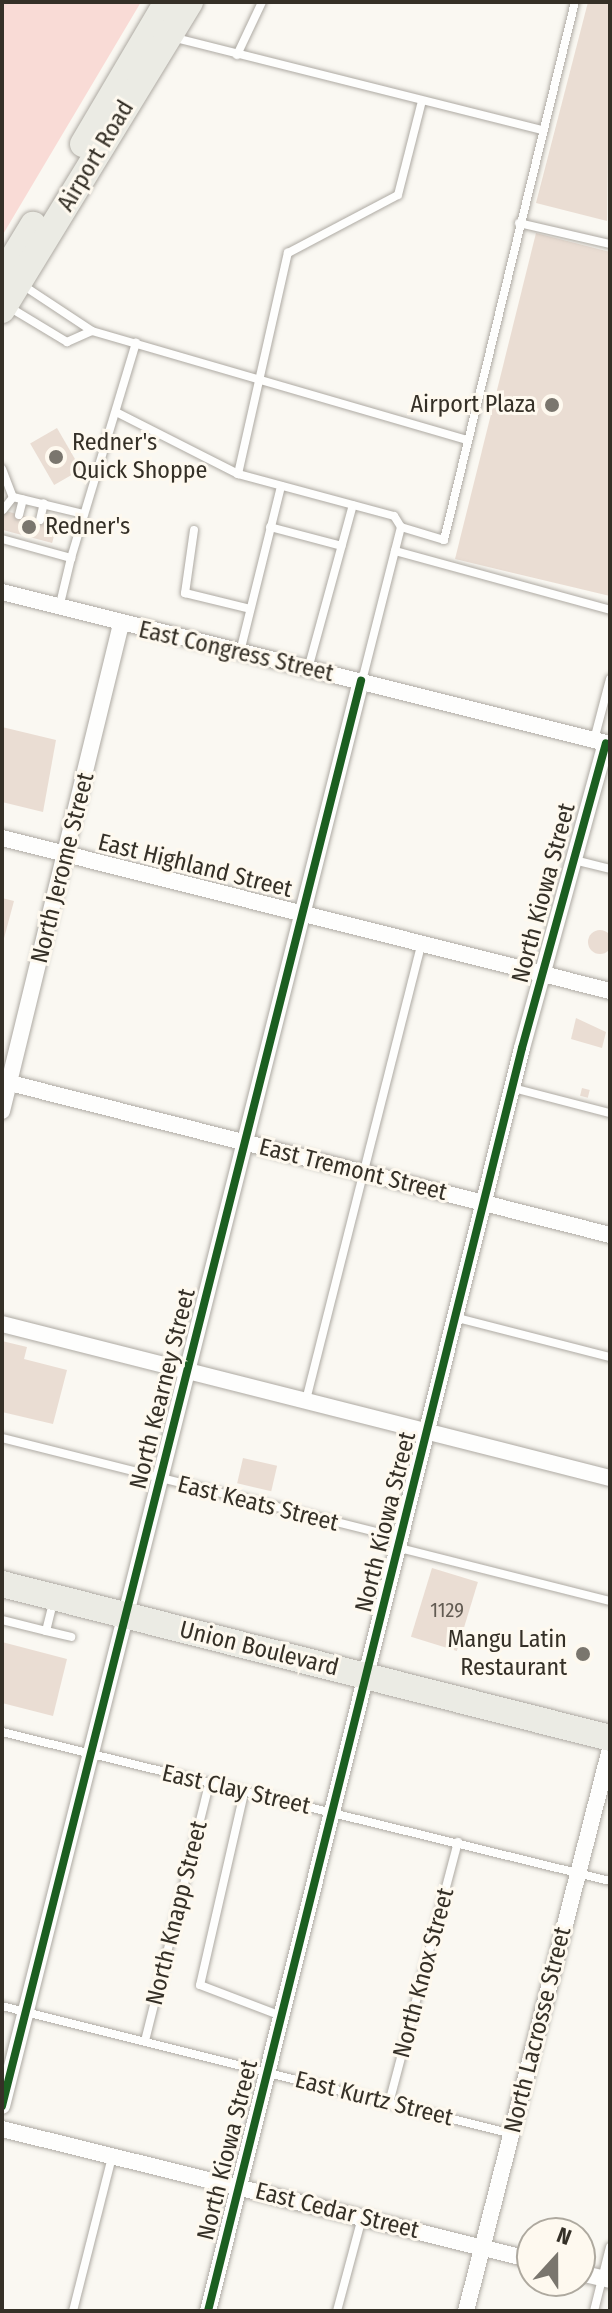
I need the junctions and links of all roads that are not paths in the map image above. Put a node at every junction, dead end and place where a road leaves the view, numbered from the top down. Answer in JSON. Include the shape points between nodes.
{"nodes":[{"id":1,"x":167,"y":2,"type":"edge"},
{"id":2,"x":190,"y":2,"type":"edge"},
{"id":3,"x":262,"y":2,"type":"edge"},
{"id":4,"x":575,"y":2,"type":"edge"},
{"id":5,"x":169,"y":37,"type":"junction"},
{"id":6,"x":237,"y":55,"type":"junction"},
{"id":7,"x":422,"y":101,"type":"junction"},
{"id":8,"x":543,"y":130,"type":"junction"},
{"id":9,"x":519,"y":223,"type":"junction"},
{"id":10,"x":610,"y":244,"type":"edge"},
{"id":11,"x":7,"y":293,"type":"edge"},
{"id":12,"x":92,"y":331,"type":"junction"},
{"id":13,"x":136,"y":343,"type":"junction"},
{"id":14,"x":257,"y":379,"type":"junction"},
{"id":15,"x":118,"y":413,"type":"junction"},
{"id":16,"x":466,"y":440,"type":"junction"},
{"id":17,"x":2,"y":469,"type":"edge"},
{"id":18,"x":238,"y":474,"type":"junction"},
{"id":19,"x":281,"y":486,"type":"junction"},
{"id":20,"x":9,"y":492,"type":"edge"},
{"id":21,"x":44,"y":503,"type":"junction"},
{"id":22,"x":353,"y":505,"type":"junction"},
{"id":23,"x":3,"y":510,"type":"edge"},
{"id":24,"x":84,"y":514,"type":"junction"},
{"id":25,"x":19,"y":515,"type":"dead end"},
{"id":26,"x":40,"y":520,"type":"dead end"},
{"id":27,"x":270,"y":527,"type":"junction"},
{"id":28,"x":401,"y":527,"type":"junction"},
{"id":29,"x":194,"y":530,"type":"dead end"},
{"id":30,"x":14,"y":532,"type":"dead end"},
{"id":31,"x":36,"y":538,"type":"dead end"},
{"id":32,"x":2,"y":539,"type":"edge"},
{"id":33,"x":12,"y":543,"type":"junction"},
{"id":34,"x":342,"y":546,"type":"junction"},
{"id":35,"x":34,"y":548,"type":"junction"},
{"id":36,"x":395,"y":551,"type":"junction"},
{"id":37,"x":71,"y":558,"type":"junction"},
{"id":38,"x":2,"y":592,"type":"edge"},
{"id":39,"x":59,"y":608,"type":"junction"},
{"id":40,"x":250,"y":609,"type":"junction"},
{"id":41,"x":610,"y":610,"type":"edge"},
{"id":42,"x":121,"y":624,"type":"junction"},
{"id":43,"x":240,"y":652,"type":"junction"},
{"id":44,"x":308,"y":669,"type":"junction"},
{"id":45,"x":610,"y":679,"type":"edge"},
{"id":46,"x":361,"y":681,"type":"junction"},
{"id":47,"x":603,"y":742,"type":"edge"},
{"id":48,"x":2,"y":838,"type":"edge"},
{"id":49,"x":67,"y":854,"type":"junction"},
{"id":50,"x":574,"y":859,"type":"junction"},
{"id":51,"x":610,"y":869,"type":"edge"},
{"id":52,"x":303,"y":913,"type":"junction"},
{"id":53,"x":421,"y":944,"type":"junction"},
{"id":54,"x":542,"y":974,"type":"junction"},
{"id":55,"x":610,"y":991,"type":"edge"},
{"id":56,"x":6,"y":1082,"type":"edge"},
{"id":57,"x":513,"y":1088,"type":"junction"},
{"id":58,"x":2,"y":1111,"type":"edge"},
{"id":59,"x":610,"y":1113,"type":"edge"},
{"id":60,"x":245,"y":1143,"type":"junction"},
{"id":61,"x":362,"y":1172,"type":"junction"},
{"id":62,"x":485,"y":1202,"type":"junction"},
{"id":63,"x":610,"y":1235,"type":"edge"},
{"id":64,"x":458,"y":1318,"type":"junction"},
{"id":65,"x":2,"y":1324,"type":"edge"},
{"id":66,"x":610,"y":1357,"type":"edge"},
{"id":67,"x":188,"y":1372,"type":"junction"},
{"id":68,"x":306,"y":1401,"type":"junction"},
{"id":69,"x":429,"y":1432,"type":"junction"},
{"id":70,"x":2,"y":1438,"type":"edge"},
{"id":71,"x":610,"y":1478,"type":"edge"},
{"id":72,"x":161,"y":1479,"type":"junction"},
{"id":73,"x":402,"y":1544,"type":"junction"},
{"id":74,"x":2,"y":1584,"type":"edge"},
{"id":75,"x":54,"y":1597,"type":"junction"},
{"id":76,"x":610,"y":1601,"type":"edge"},
{"id":77,"x":127,"y":1616,"type":"junction"},
{"id":78,"x":2,"y":1620,"type":"edge"},
{"id":79,"x":46,"y":1631,"type":"junction"},
{"id":80,"x":71,"y":1637,"type":"dead end"},
{"id":81,"x":367,"y":1677,"type":"junction"},
{"id":82,"x":2,"y":1732,"type":"edge"},
{"id":83,"x":610,"y":1738,"type":"edge"},
{"id":84,"x":610,"y":1749,"type":"edge"},
{"id":85,"x":91,"y":1755,"type":"junction"},
{"id":86,"x":209,"y":1785,"type":"junction"},
{"id":87,"x":244,"y":1793,"type":"junction"},
{"id":88,"x":333,"y":1813,"type":"junction"},
{"id":89,"x":458,"y":1842,"type":"junction"},
{"id":90,"x":578,"y":1873,"type":"junction"},
{"id":91,"x":610,"y":1881,"type":"edge"},
{"id":92,"x":2,"y":2006,"type":"edge"},
{"id":93,"x":26,"y":2012,"type":"junction"},
{"id":94,"x":281,"y":2016,"type":"junction"},
{"id":95,"x":145,"y":2041,"type":"junction"},
{"id":96,"x":267,"y":2072,"type":"junction"},
{"id":97,"x":389,"y":2103,"type":"junction"},
{"id":98,"x":2,"y":2106,"type":"edge"},
{"id":99,"x":2,"y":2129,"type":"edge"},
{"id":100,"x":512,"y":2134,"type":"junction"},
{"id":101,"x":112,"y":2155,"type":"junction"},
{"id":102,"x":239,"y":2187,"type":"junction"},
{"id":103,"x":362,"y":2218,"type":"junction"},
{"id":104,"x":610,"y":2247,"type":"edge"},
{"id":105,"x":482,"y":2248,"type":"junction"},
{"id":106,"x":516,"y":2256,"type":"edge"},
{"id":107,"x":606,"y":2279,"type":"edge"},
{"id":108,"x":73,"y":2311,"type":"edge"},
{"id":109,"x":208,"y":2311,"type":"edge"},
{"id":110,"x":337,"y":2311,"type":"edge"},
{"id":111,"x":466,"y":2311,"type":"edge"},
{"id":112,"x":594,"y":2311,"type":"edge"}],
"edges":[{"from":1,"to":11,"type":"main road","name":"Airport Road"},
{"from":2,"to":5,"type":"main road","name":"Airport Road"},
{"from":3,"to":6,"type":"lane"},
{"from":4,"to":8,"type":"lane"},
{"from":5,"to":6,"type":"lane"},
{"from":5,"to":11,"type":"main road","name":"Airport Road"},
{"from":6,"to":7,"type":"lane"},
{"from":7,"to":8,"type":"lane"},
{"from":7,"to":14,"type":"lane","via":[[398,195],[288,253]]},
{"from":8,"to":9,"type":"lane"},
{"from":9,"to":10,"type":"lane"},
{"from":9,"to":16,"type":"lane"},
{"from":11,"to":12,"type":"lane"},
{"from":11,"to":12,"type":"lane","via":[[67,342]]},
{"from":12,"to":13,"type":"lane"},
{"from":13,"to":14,"type":"lane"},
{"from":13,"to":15,"type":"lane"},
{"from":14,"to":16,"type":"lane"},
{"from":14,"to":18,"type":"lane"},
{"from":15,"to":18,"type":"lane"},
{"from":15,"to":24,"type":"lane"},
{"from":16,"to":28,"type":"lane","via":[[444,540]]},
{"from":17,"to":20,"type":"lane"},
{"from":18,"to":19,"type":"lane"},
{"from":19,"to":22,"type":"lane"},
{"from":19,"to":27,"type":"lane"},
{"from":20,"to":21,"type":"lane"},
{"from":20,"to":23,"type":"lane"},
{"from":20,"to":25,"type":"lane"},
{"from":21,"to":24,"type":"lane"},
{"from":21,"to":26,"type":"lane"},
{"from":22,"to":28,"type":"lane","via":[[394,516]]},
{"from":22,"to":34,"type":"lane"},
{"from":24,"to":37,"type":"lane"},
{"from":27,"to":34,"type":"lane"},
{"from":27,"to":40,"type":"lane"},
{"from":28,"to":36,"type":"lane"},
{"from":29,"to":40,"type":"lane","via":[[185,593]]},
{"from":30,"to":33,"type":"lane"},
{"from":31,"to":35,"type":"lane"},
{"from":32,"to":33,"type":"lane"},
{"from":33,"to":35,"type":"lane"},
{"from":34,"to":44,"type":"lane"},
{"from":35,"to":37,"type":"lane"},
{"from":36,"to":41,"type":"lane"},
{"from":36,"to":46,"type":"lane"},
{"from":37,"to":39,"type":"lane"},
{"from":38,"to":39,"type":"street","name":"East Congress Street"},
{"from":39,"to":42,"type":"street","name":"East Congress Street"},
{"from":40,"to":43,"type":"lane"},
{"from":42,"to":43,"type":"street","name":"East Congress Street"},
{"from":42,"to":49,"type":"street","name":"North Jerome Street"},
{"from":43,"to":44,"type":"street","name":"East Congress Street"},
{"from":44,"to":46,"type":"street","name":"East Congress Street"},
{"from":45,"to":47,"type":"lane"},
{"from":46,"to":47,"type":"street","name":"East Congress Street"},
{"from":46,"to":52,"type":"street","name":"North Kearney Street"},
{"from":47,"to":50,"type":"street","name":"North Kiowa Street"},
{"from":48,"to":49,"type":"street","name":"East Highland Street"},
{"from":49,"to":52,"type":"street","name":"East Highland Street"},
{"from":49,"to":56,"type":"street","name":"North Jerome Street"},
{"from":50,"to":51,"type":"lane"},
{"from":50,"to":54,"type":"street","name":"North Kiowa Street"},
{"from":52,"to":53,"type":"street","name":"East Highland Street"},
{"from":52,"to":60,"type":"street","name":"North Kearney Street"},
{"from":53,"to":54,"type":"street","name":"East Highland Street"},
{"from":53,"to":61,"type":"lane"},
{"from":54,"to":55,"type":"street","name":"East Highland Street"},
{"from":54,"to":57,"type":"street","name":"North Kiowa Street"},
{"from":56,"to":58,"type":"street","name":"North Jerome Street"},
{"from":56,"to":60,"type":"street","name":"East Tremont Street"},
{"from":57,"to":59,"type":"lane"},
{"from":57,"to":62,"type":"street","name":"North Kiowa Street"},
{"from":60,"to":61,"type":"street","name":"East Tremont Street"},
{"from":60,"to":67,"type":"street","name":"North Kearney Street"},
{"from":61,"to":62,"type":"street","name":"East Tremont Street"},
{"from":61,"to":68,"type":"lane"},
{"from":62,"to":63,"type":"street","name":"East Tremont Street"},
{"from":62,"to":64,"type":"street","name":"North Kiowa Street"},
{"from":64,"to":66,"type":"lane"},
{"from":64,"to":69,"type":"street","name":"North Kiowa Street"},
{"from":65,"to":67,"type":"street"},
{"from":67,"to":68,"type":"street"},
{"from":67,"to":72,"type":"street","name":"North Kearney Street"},
{"from":68,"to":69,"type":"street"},
{"from":69,"to":71,"type":"street"},
{"from":69,"to":73,"type":"street","name":"North Kiowa Street"},
{"from":70,"to":72,"type":"lane","name":"East Keats Street"},
{"from":72,"to":73,"type":"lane","name":"East Keats Street"},
{"from":72,"to":77,"type":"street","name":"North Kearney Street"},
{"from":73,"to":76,"type":"lane","name":"East Keats Street"},
{"from":73,"to":81,"type":"street","name":"North Kiowa Street"},
{"from":74,"to":75,"type":"main road","name":"Union Boulevard"},
{"from":75,"to":77,"type":"main road","name":"Union Boulevard"},
{"from":75,"to":79,"type":"lane"},
{"from":77,"to":81,"type":"main road","name":"Union Boulevard"},
{"from":77,"to":85,"type":"street","name":"North Kearney Street"},
{"from":78,"to":79,"type":"lane"},
{"from":79,"to":80,"type":"lane"},
{"from":81,"to":83,"type":"main road","name":"Union Boulevard"},
{"from":81,"to":88,"type":"street","name":"North Kiowa Street"},
{"from":82,"to":85,"type":"lane","name":"East Clay Street"},
{"from":84,"to":90,"type":"street","name":"North Lacrosse Street"},
{"from":85,"to":86,"type":"lane","name":"East Clay Street"},
{"from":85,"to":93,"type":"street","name":"North Kearney Street"},
{"from":86,"to":87,"type":"lane","name":"East Clay Street"},
{"from":86,"to":95,"type":"lane","name":"North Knapp Street"},
{"from":87,"to":88,"type":"lane","name":"East Clay Street"},
{"from":87,"to":94,"type":"lane","via":[[200,1985]]},
{"from":88,"to":89,"type":"lane","name":"East Clay Street"},
{"from":88,"to":94,"type":"street","name":"North Kiowa Street"},
{"from":89,"to":90,"type":"lane","name":"East Clay Street"},
{"from":89,"to":97,"type":"lane","name":"North Knox Street"},
{"from":90,"to":91,"type":"lane","name":"East Clay Street"},
{"from":90,"to":100,"type":"street","name":"North Lacrosse Street"},
{"from":92,"to":93,"type":"lane","name":"East Kurtz Street"},
{"from":93,"to":95,"type":"lane","name":"East Kurtz Street"},
{"from":93,"to":98,"type":"street","name":"North Kearney Street"},
{"from":94,"to":96,"type":"street","name":"North Kiowa Street"},
{"from":95,"to":96,"type":"lane","name":"East Kurtz Street"},
{"from":96,"to":97,"type":"lane","name":"East Kurtz Street"},
{"from":96,"to":102,"type":"street","name":"North Kiowa Street"},
{"from":97,"to":100,"type":"lane","name":"East Kurtz Street"},
{"from":99,"to":101,"type":"street","name":"East Cedar Street"},
{"from":100,"to":105,"type":"street","name":"North Lacrosse Street"},
{"from":101,"to":102,"type":"street","name":"East Cedar Street"},
{"from":101,"to":108,"type":"lane"},
{"from":102,"to":103,"type":"street","name":"East Cedar Street"},
{"from":102,"to":109,"type":"street","name":"North Kiowa Street"},
{"from":103,"to":105,"type":"street","name":"East Cedar Street"},
{"from":103,"to":110,"type":"lane"},
{"from":104,"to":107,"type":"lane"},
{"from":105,"to":106,"type":"street","name":"East Cedar Street"},
{"from":105,"to":111,"type":"street","name":"North Lacrosse Street"},
{"from":107,"to":112,"type":"lane"}]}
